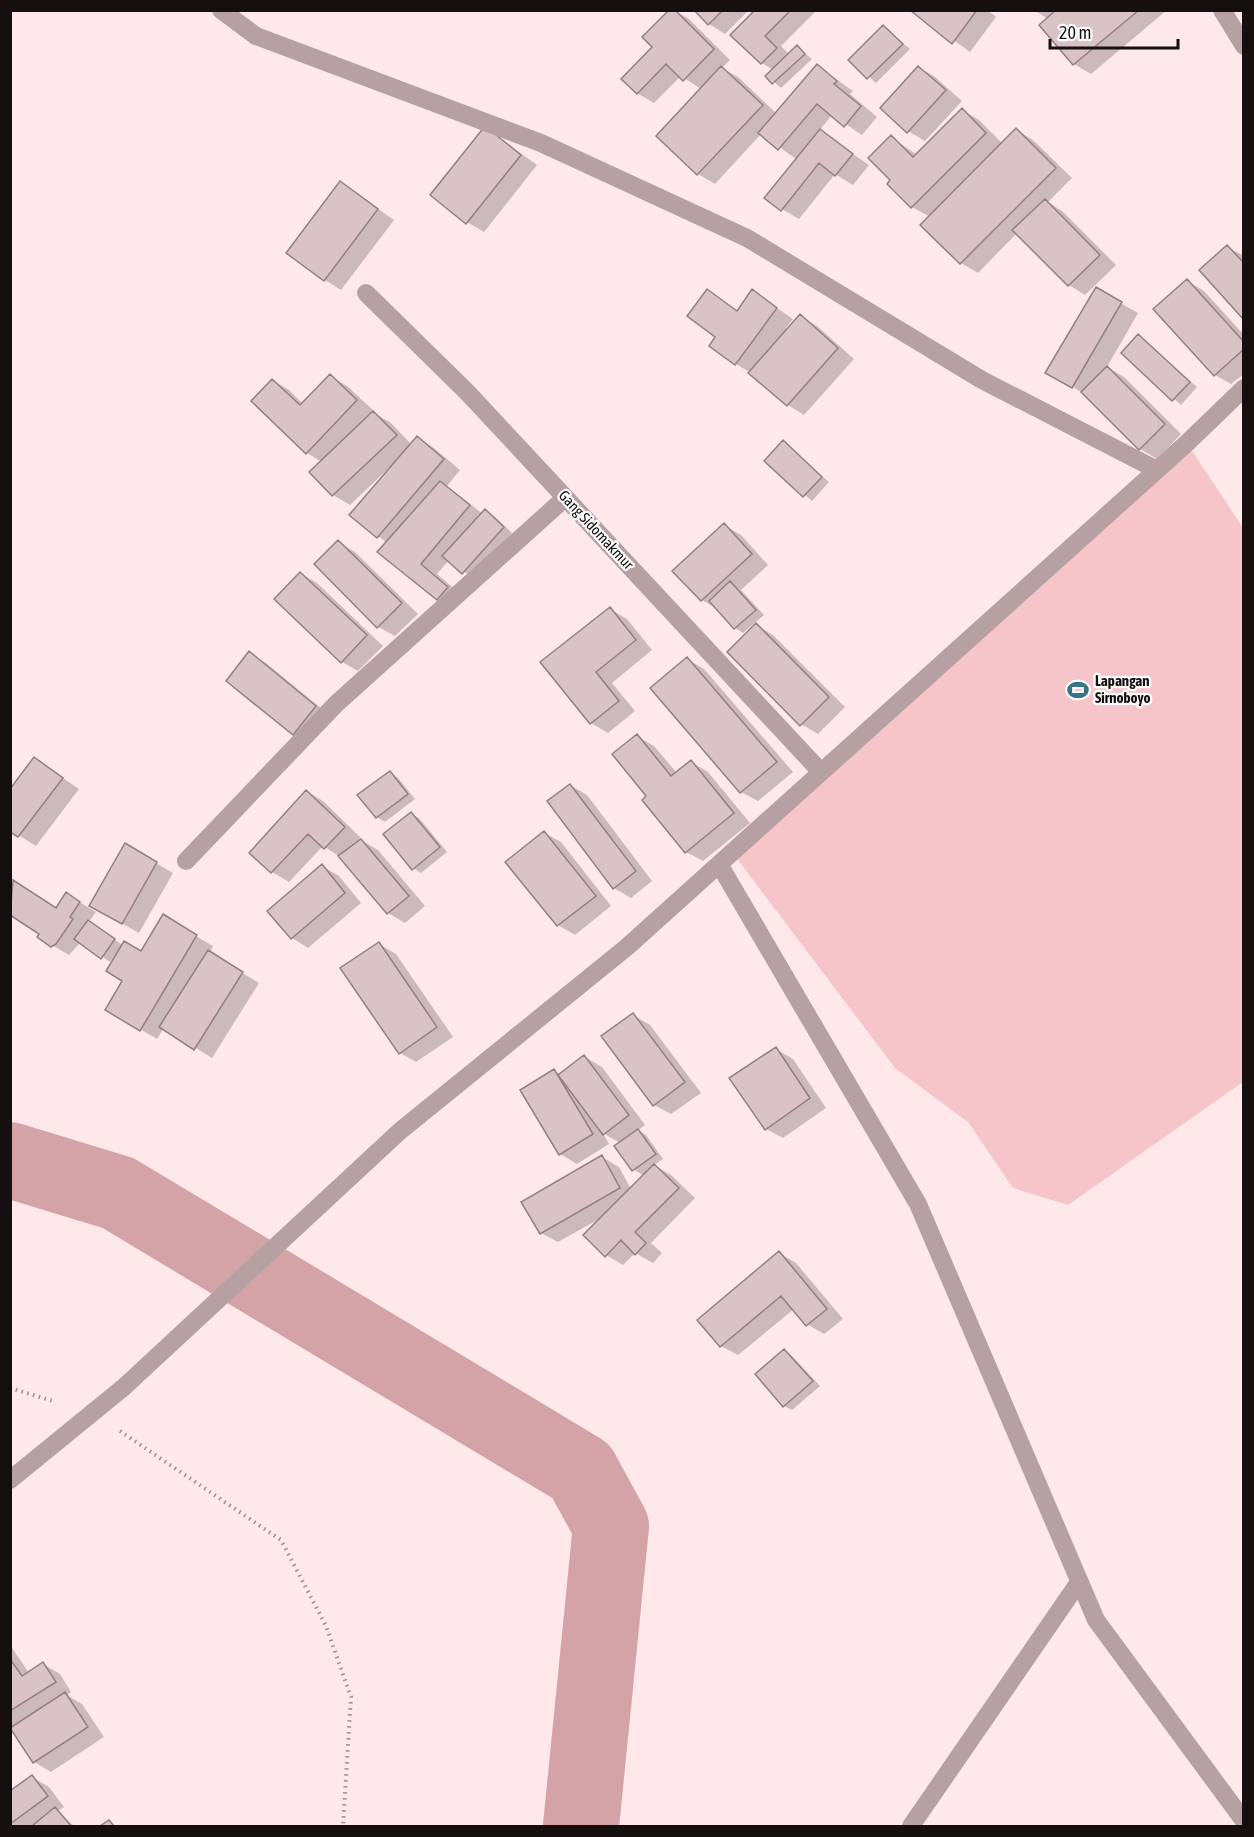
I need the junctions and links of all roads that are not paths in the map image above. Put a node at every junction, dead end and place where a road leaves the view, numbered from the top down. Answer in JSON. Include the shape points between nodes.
{"nodes":[{"id":1,"x":221,"y":10,"type":"edge"},
{"id":2,"x":1222,"y":10,"type":"edge"},
{"id":3,"x":1244,"y":46,"type":"edge"},
{"id":4,"x":366,"y":293,"type":"dead end"},
{"id":5,"x":1244,"y":388,"type":"edge"},
{"id":6,"x":1157,"y":470,"type":"junction"},
{"id":7,"x":566,"y":498,"type":"junction"},
{"id":8,"x":822,"y":772,"type":"junction"},
{"id":9,"x":186,"y":861,"type":"dead end"},
{"id":10,"x":719,"y":864,"type":"junction"},
{"id":11,"x":10,"y":1480,"type":"edge"},
{"id":12,"x":1079,"y":1582,"type":"junction"},
{"id":13,"x":1244,"y":1821,"type":"edge"},
{"id":14,"x":911,"y":1827,"type":"edge"}],
"edges":[{"from":1,"to":6,"type":"street","via":[[256,36],[541,143],[747,238],[982,380]]},
{"from":2,"to":3,"type":"street"},
{"from":4,"to":7,"type":"street","name":"Gang Sidomakmur","via":[[467,392]]},
{"from":5,"to":6,"type":"street"},
{"from":6,"to":8,"type":"street"},
{"from":7,"to":8,"type":"street","name":"Gang Sidomakmur"},
{"from":7,"to":9,"type":"street","via":[[336,704]]},
{"from":8,"to":10,"type":"street"},
{"from":10,"to":11,"type":"street","via":[[627,947],[400,1131],[124,1387]]},
{"from":10,"to":12,"type":"street","via":[[918,1204]]},
{"from":12,"to":13,"type":"street","via":[[1096,1620]]},
{"from":12,"to":14,"type":"street"}]}
